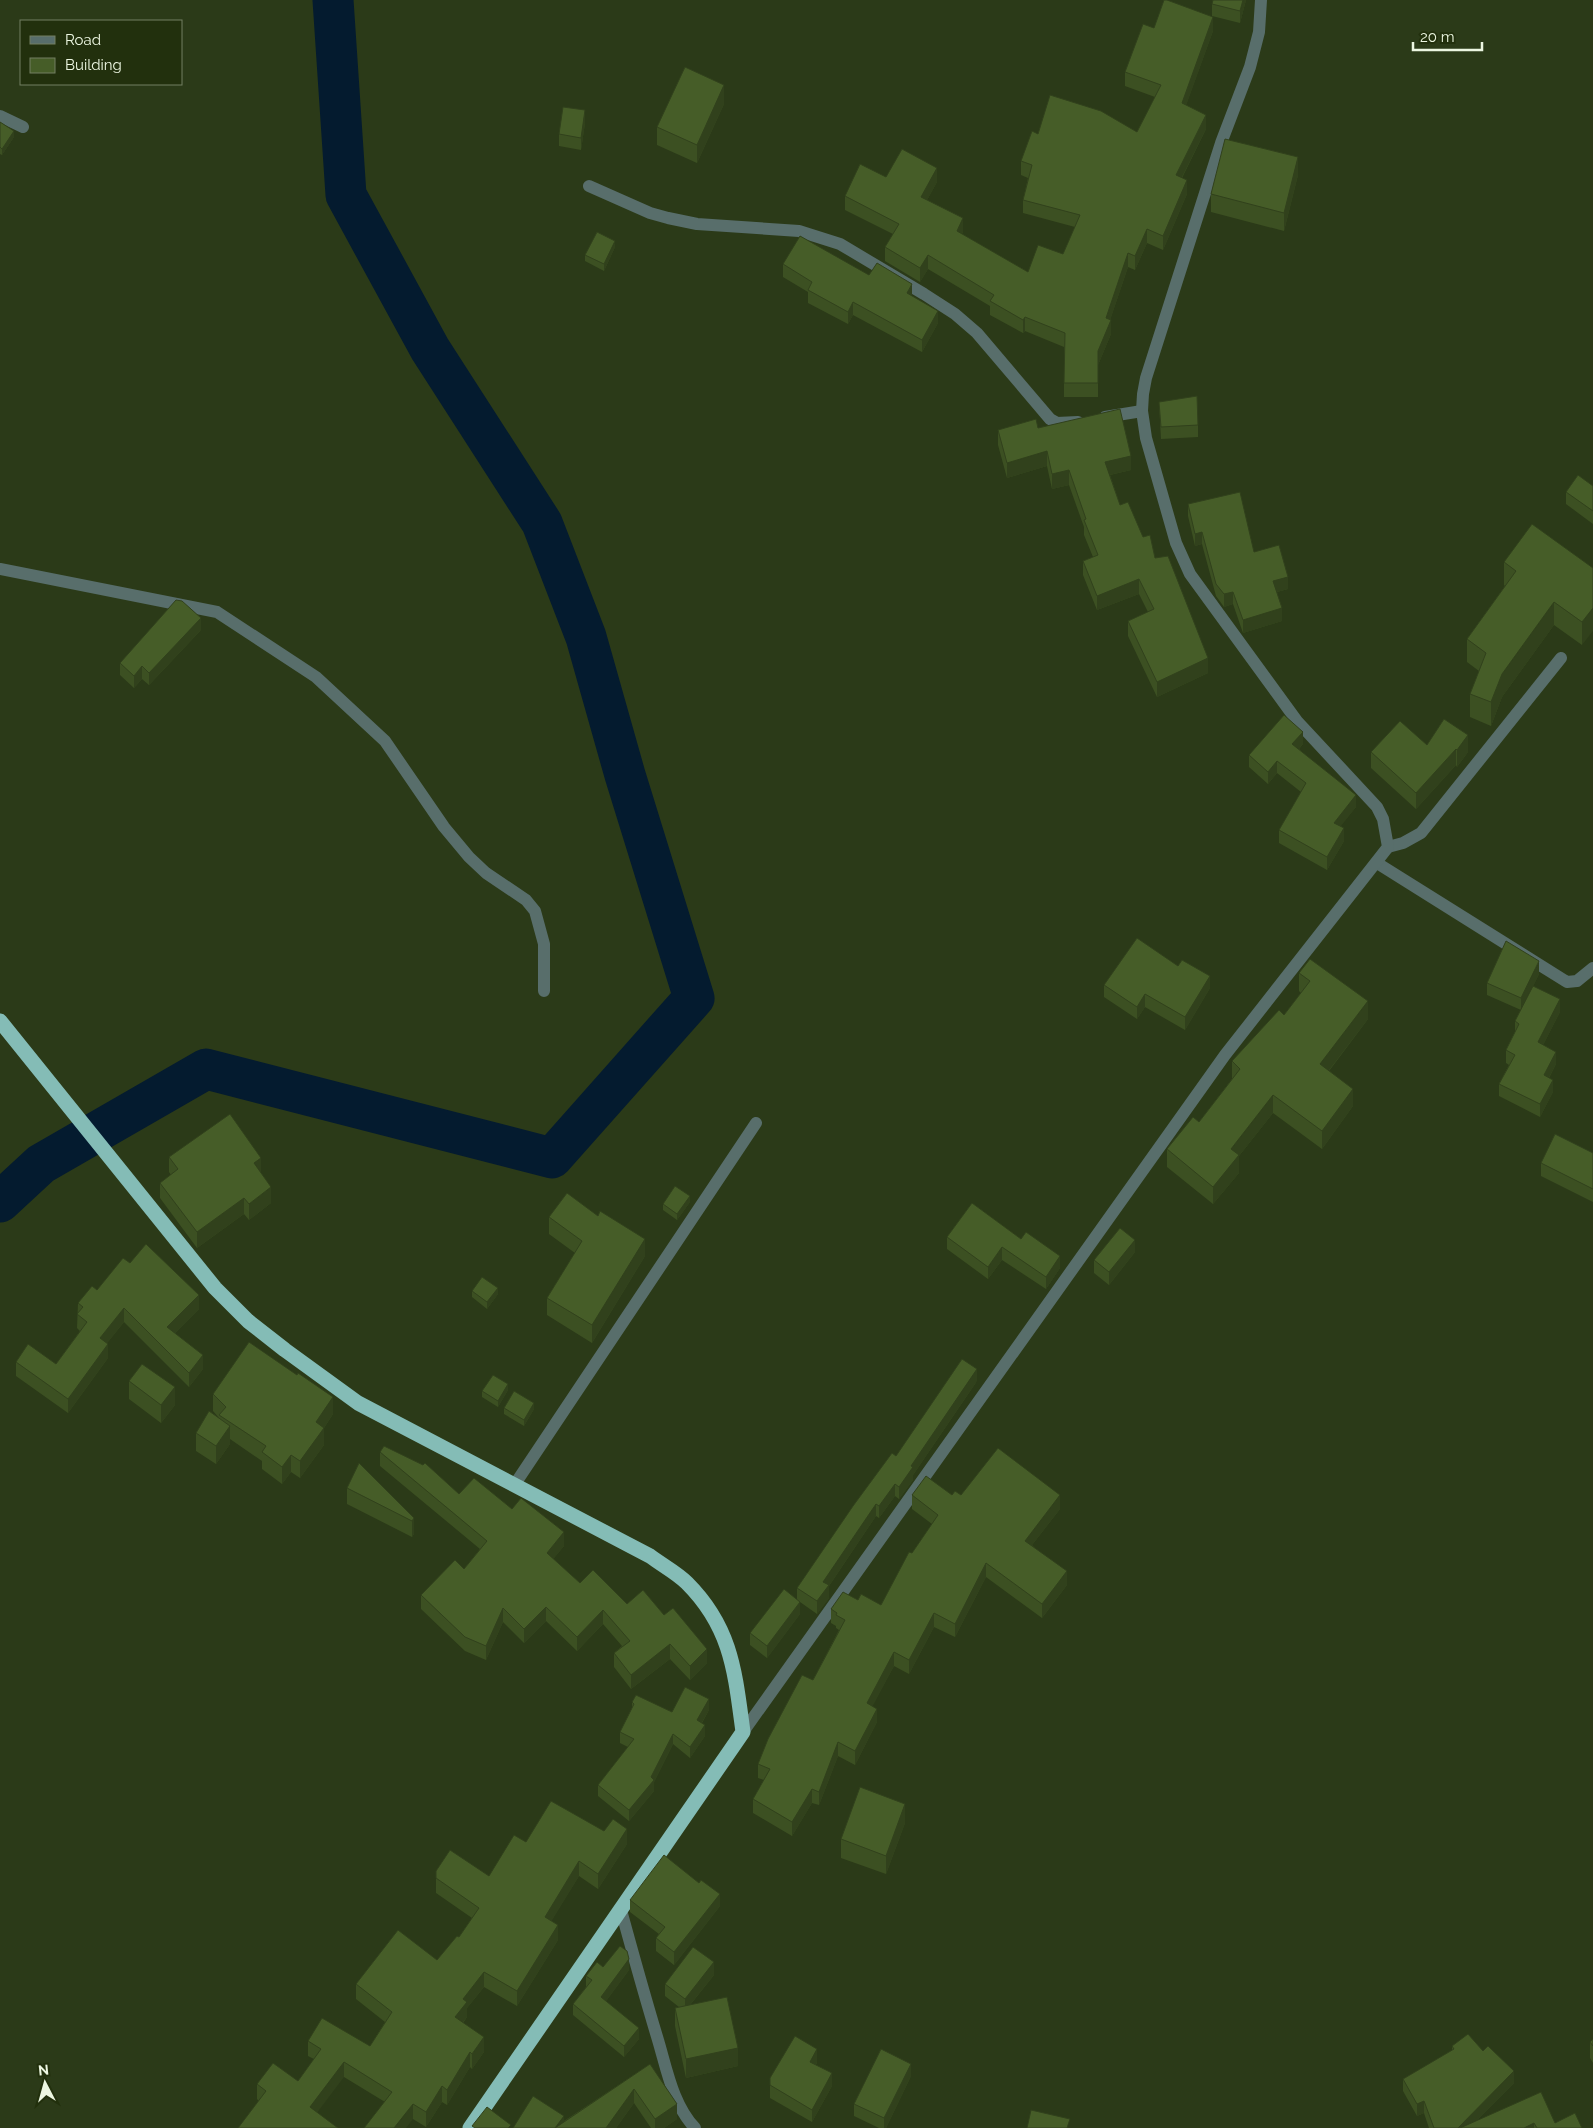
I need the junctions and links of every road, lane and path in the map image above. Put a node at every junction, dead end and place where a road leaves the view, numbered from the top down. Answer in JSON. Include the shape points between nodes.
{"nodes":[{"id":1,"x":1262,"y":0,"type":"edge"},
{"id":2,"x":0,"y":116,"type":"edge"},
{"id":3,"x":23,"y":127,"type":"dead end"},
{"id":4,"x":589,"y":186,"type":"dead end"},
{"id":5,"x":1142,"y":411,"type":"junction"},
{"id":6,"x":0,"y":569,"type":"edge"},
{"id":7,"x":1561,"y":658,"type":"dead end"},
{"id":8,"x":1388,"y":847,"type":"junction"},
{"id":9,"x":1377,"y":863,"type":"junction"},
{"id":10,"x":1593,"y":968,"type":"edge"},
{"id":11,"x":544,"y":991,"type":"dead end"},
{"id":12,"x":0,"y":1021,"type":"edge"},
{"id":13,"x":756,"y":1124,"type":"dead end"},
{"id":14,"x":515,"y":1484,"type":"junction"},
{"id":15,"x":743,"y":1732,"type":"junction"},
{"id":16,"x":622,"y":1910,"type":"junction"},
{"id":17,"x":470,"y":2128,"type":"edge"},
{"id":18,"x":695,"y":2128,"type":"edge"}],
"edges":[{"from":1,"to":5,"type":"street","via":[[1259,32],[1250,67],[1221,143],[1146,378]]},
{"from":2,"to":3,"type":"street"},
{"from":4,"to":5,"type":"street","via":[[668,218],[697,224],[799,231],[840,244],[955,314],[977,333],[1050,419],[1057,423]]},
{"from":5,"to":8,"type":"street","via":[[1146,438],[1176,543],[1190,574],[1297,721],[1377,807],[1383,818]]},
{"from":6,"to":11,"type":"street","via":[[217,612],[316,677],[386,741],[444,828],[469,857],[486,873],[526,900],[535,911],[544,944]]},
{"from":7,"to":8,"type":"street","via":[[1421,833]]},
{"from":8,"to":9,"type":"street"},
{"from":9,"to":10,"type":"street","via":[[1567,982],[1576,981]]},
{"from":9,"to":15,"type":"street","via":[[1225,1055]]},
{"from":12,"to":14,"type":"highway","via":[[215,1288],[248,1321],[358,1403]]},
{"from":13,"to":14,"type":"street"},
{"from":14,"to":15,"type":"highway","via":[[650,1556],[686,1582],[710,1610],[727,1642]]},
{"from":15,"to":16,"type":"highway"},
{"from":16,"to":17,"type":"highway"},
{"from":16,"to":18,"type":"street","via":[[674,2095]]}]}
